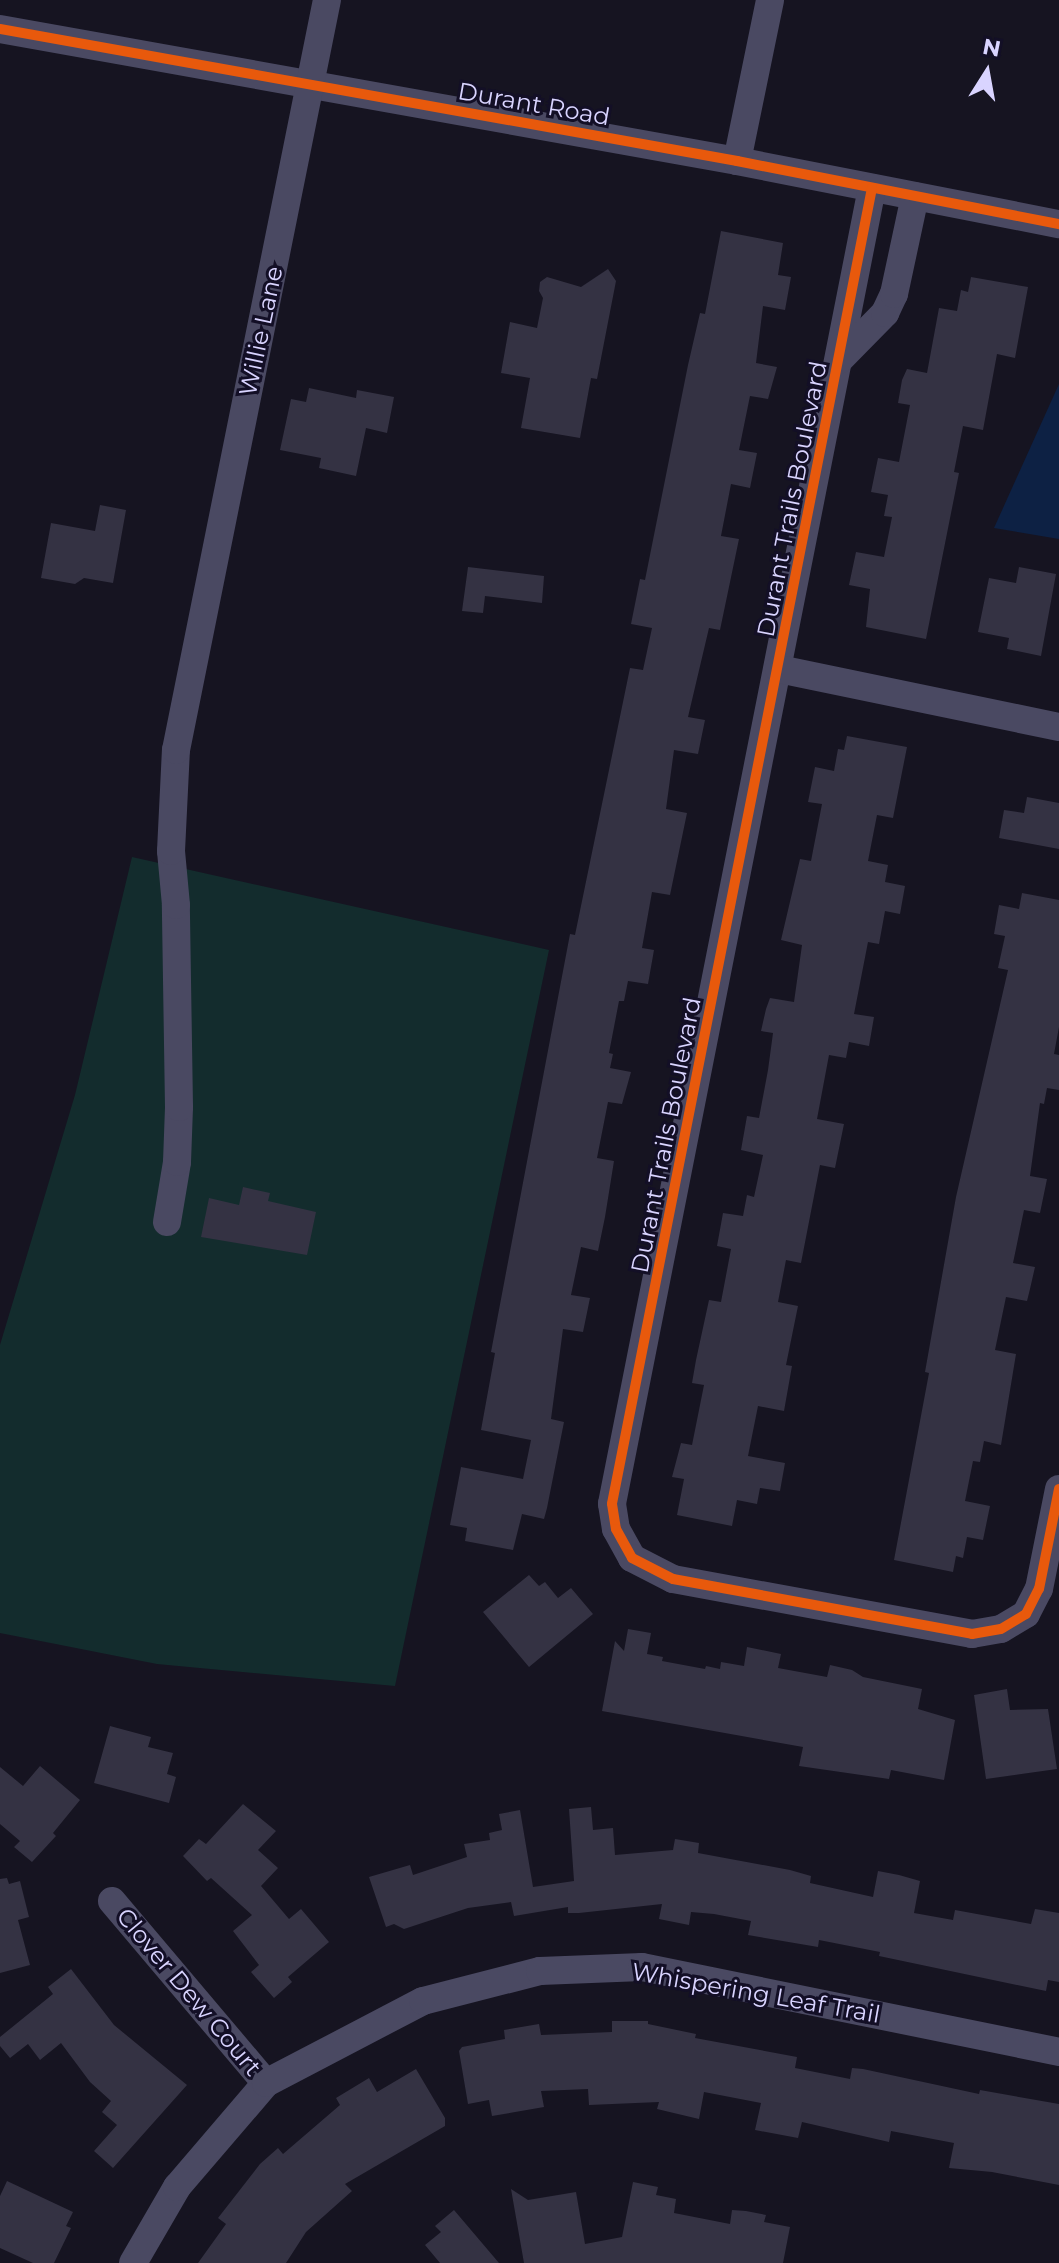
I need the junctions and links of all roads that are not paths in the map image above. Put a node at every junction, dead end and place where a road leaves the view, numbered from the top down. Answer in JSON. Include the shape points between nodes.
{"nodes":[{"id":1,"x":327,"y":0,"type":"edge"},
{"id":2,"x":770,"y":0,"type":"edge"},
{"id":3,"x":0,"y":29,"type":"edge"},
{"id":4,"x":312,"y":85,"type":"junction"},
{"id":5,"x":737,"y":161,"type":"junction"},
{"id":6,"x":872,"y":188,"type":"junction"},
{"id":7,"x":915,"y":196,"type":"junction"},
{"id":8,"x":1059,"y":224,"type":"edge"},
{"id":9,"x":839,"y":360,"type":"junction"},
{"id":10,"x":779,"y":669,"type":"junction"},
{"id":11,"x":1059,"y":727,"type":"edge"},
{"id":12,"x":167,"y":1222,"type":"dead end"},
{"id":13,"x":1059,"y":1489,"type":"edge"},
{"id":14,"x":112,"y":1901,"type":"dead end"},
{"id":15,"x":1059,"y":2052,"type":"edge"},
{"id":16,"x":266,"y":2083,"type":"junction"},
{"id":17,"x":133,"y":2263,"type":"edge"}],
"edges":[{"from":1,"to":4,"type":"street","name":"Willie Lane"},
{"from":2,"to":5,"type":"street"},
{"from":3,"to":4,"type":"street","name":"Durant Road"},
{"from":4,"to":5,"type":"street","name":"Durant Road"},
{"from":4,"to":12,"type":"street","name":"Willie Lane","via":[[176,750],[171,851],[179,1107]]},
{"from":5,"to":6,"type":"street","name":"Durant Road"},
{"from":6,"to":7,"type":"street","name":"Durant Road"},
{"from":6,"to":9,"type":"street","name":"Durant Trails Boulevard"},
{"from":7,"to":8,"type":"street","name":"Durant Road"},
{"from":7,"to":9,"type":"street","via":[[894,294],[885,313]]},
{"from":9,"to":10,"type":"street","name":"Durant Trails Boulevard"},
{"from":10,"to":11,"type":"street","name":"Durant Trails Boulevard"},
{"from":10,"to":13,"type":"street","name":"Durant Trails Boulevard","via":[[612,1504],[616,1529],[632,1558],[673,1579],[972,1634],[1001,1629],[1026,1614],[1039,1589]]},
{"from":14,"to":16,"type":"street","name":"Clover Dew Court"},
{"from":15,"to":16,"type":"street","name":"Whispering Leaf Trail","via":[[642,1967],[540,1971],[423,2001]]},
{"from":16,"to":17,"type":"street","name":"Whispering Leaf Trail","via":[[177,2187]]}]}
